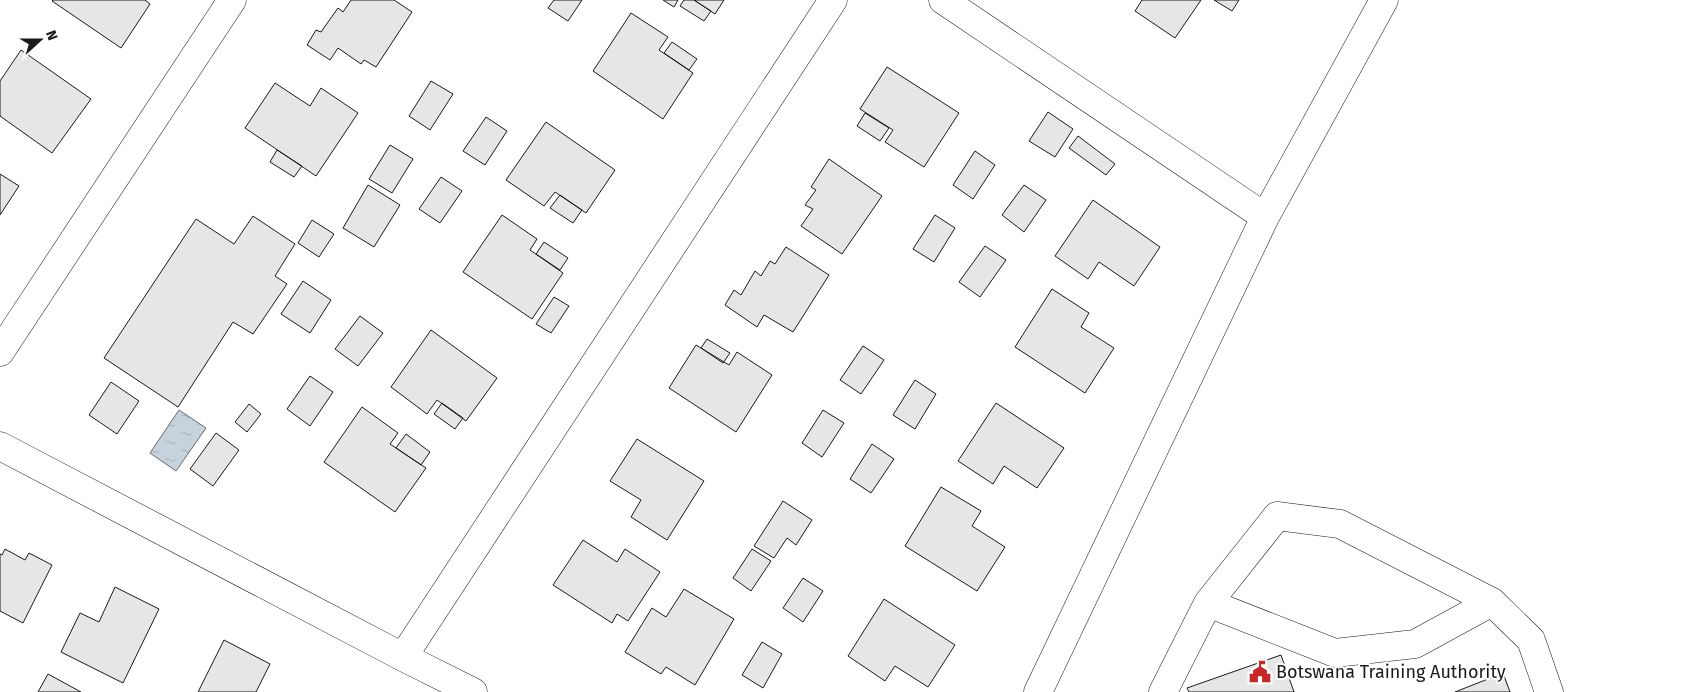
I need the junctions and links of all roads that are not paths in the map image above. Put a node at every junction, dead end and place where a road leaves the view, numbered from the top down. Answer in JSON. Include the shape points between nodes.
{"nodes":[{"id":1,"x":232,"y":0,"type":"edge"},
{"id":2,"x":833,"y":0,"type":"edge"},
{"id":3,"x":943,"y":0,"type":"edge"},
{"id":4,"x":1384,"y":0,"type":"edge"},
{"id":5,"x":1265,"y":217,"type":"junction"},
{"id":6,"x":0,"y":352,"type":"edge"},
{"id":7,"x":0,"y":446,"type":"edge"},
{"id":8,"x":1492,"y":602,"type":"junction"},
{"id":9,"x":1208,"y":603,"type":"junction"},
{"id":10,"x":403,"y":657,"type":"junction"},
{"id":11,"x":473,"y":692,"type":"edge"},
{"id":12,"x":1038,"y":692,"type":"edge"},
{"id":13,"x":1163,"y":692,"type":"edge"},
{"id":14,"x":1549,"y":692,"type":"edge"}],
"edges":[{"from":1,"to":6,"type":"street"},
{"from":2,"to":10,"type":"street"},
{"from":3,"to":5,"type":"street"},
{"from":4,"to":5,"type":"street"},
{"from":5,"to":12,"type":"street"},
{"from":7,"to":10,"type":"street"},
{"from":8,"to":9,"type":"street","via":[[1415,644],[1335,653]]},
{"from":8,"to":9,"type":"street","via":[[1340,524],[1277,516]]},
{"from":8,"to":14,"type":"street","via":[[1530,640]]},
{"from":9,"to":13,"type":"street"},
{"from":10,"to":11,"type":"street"}]}
